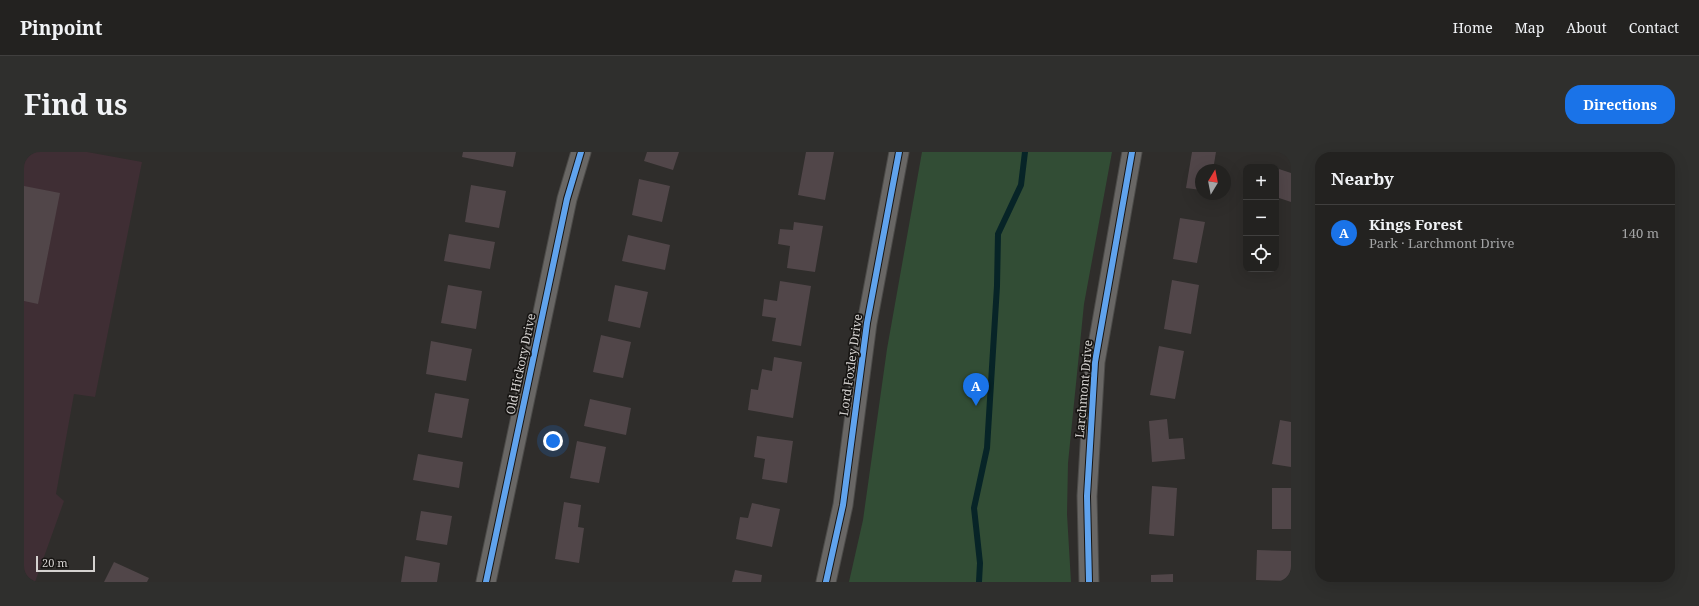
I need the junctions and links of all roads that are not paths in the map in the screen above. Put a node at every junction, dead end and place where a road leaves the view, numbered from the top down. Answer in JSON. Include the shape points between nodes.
{"nodes":[{"id":1,"x":581,"y":152,"type":"edge"},
{"id":2,"x":899,"y":152,"type":"edge"},
{"id":3,"x":1132,"y":152,"type":"edge"},
{"id":4,"x":486,"y":582,"type":"edge"},
{"id":5,"x":826,"y":582,"type":"edge"},
{"id":6,"x":1089,"y":582,"type":"edge"}],
"edges":[{"from":1,"to":4,"type":"street","name":"Old Hickory Drive","via":[[567,199]]},
{"from":2,"to":5,"type":"street","name":"Lord Foxley Drive","via":[[867,323],[843,505]]},
{"from":3,"to":6,"type":"street","name":"Larchmont Drive","via":[[1095,362],[1087,496]]}]}
